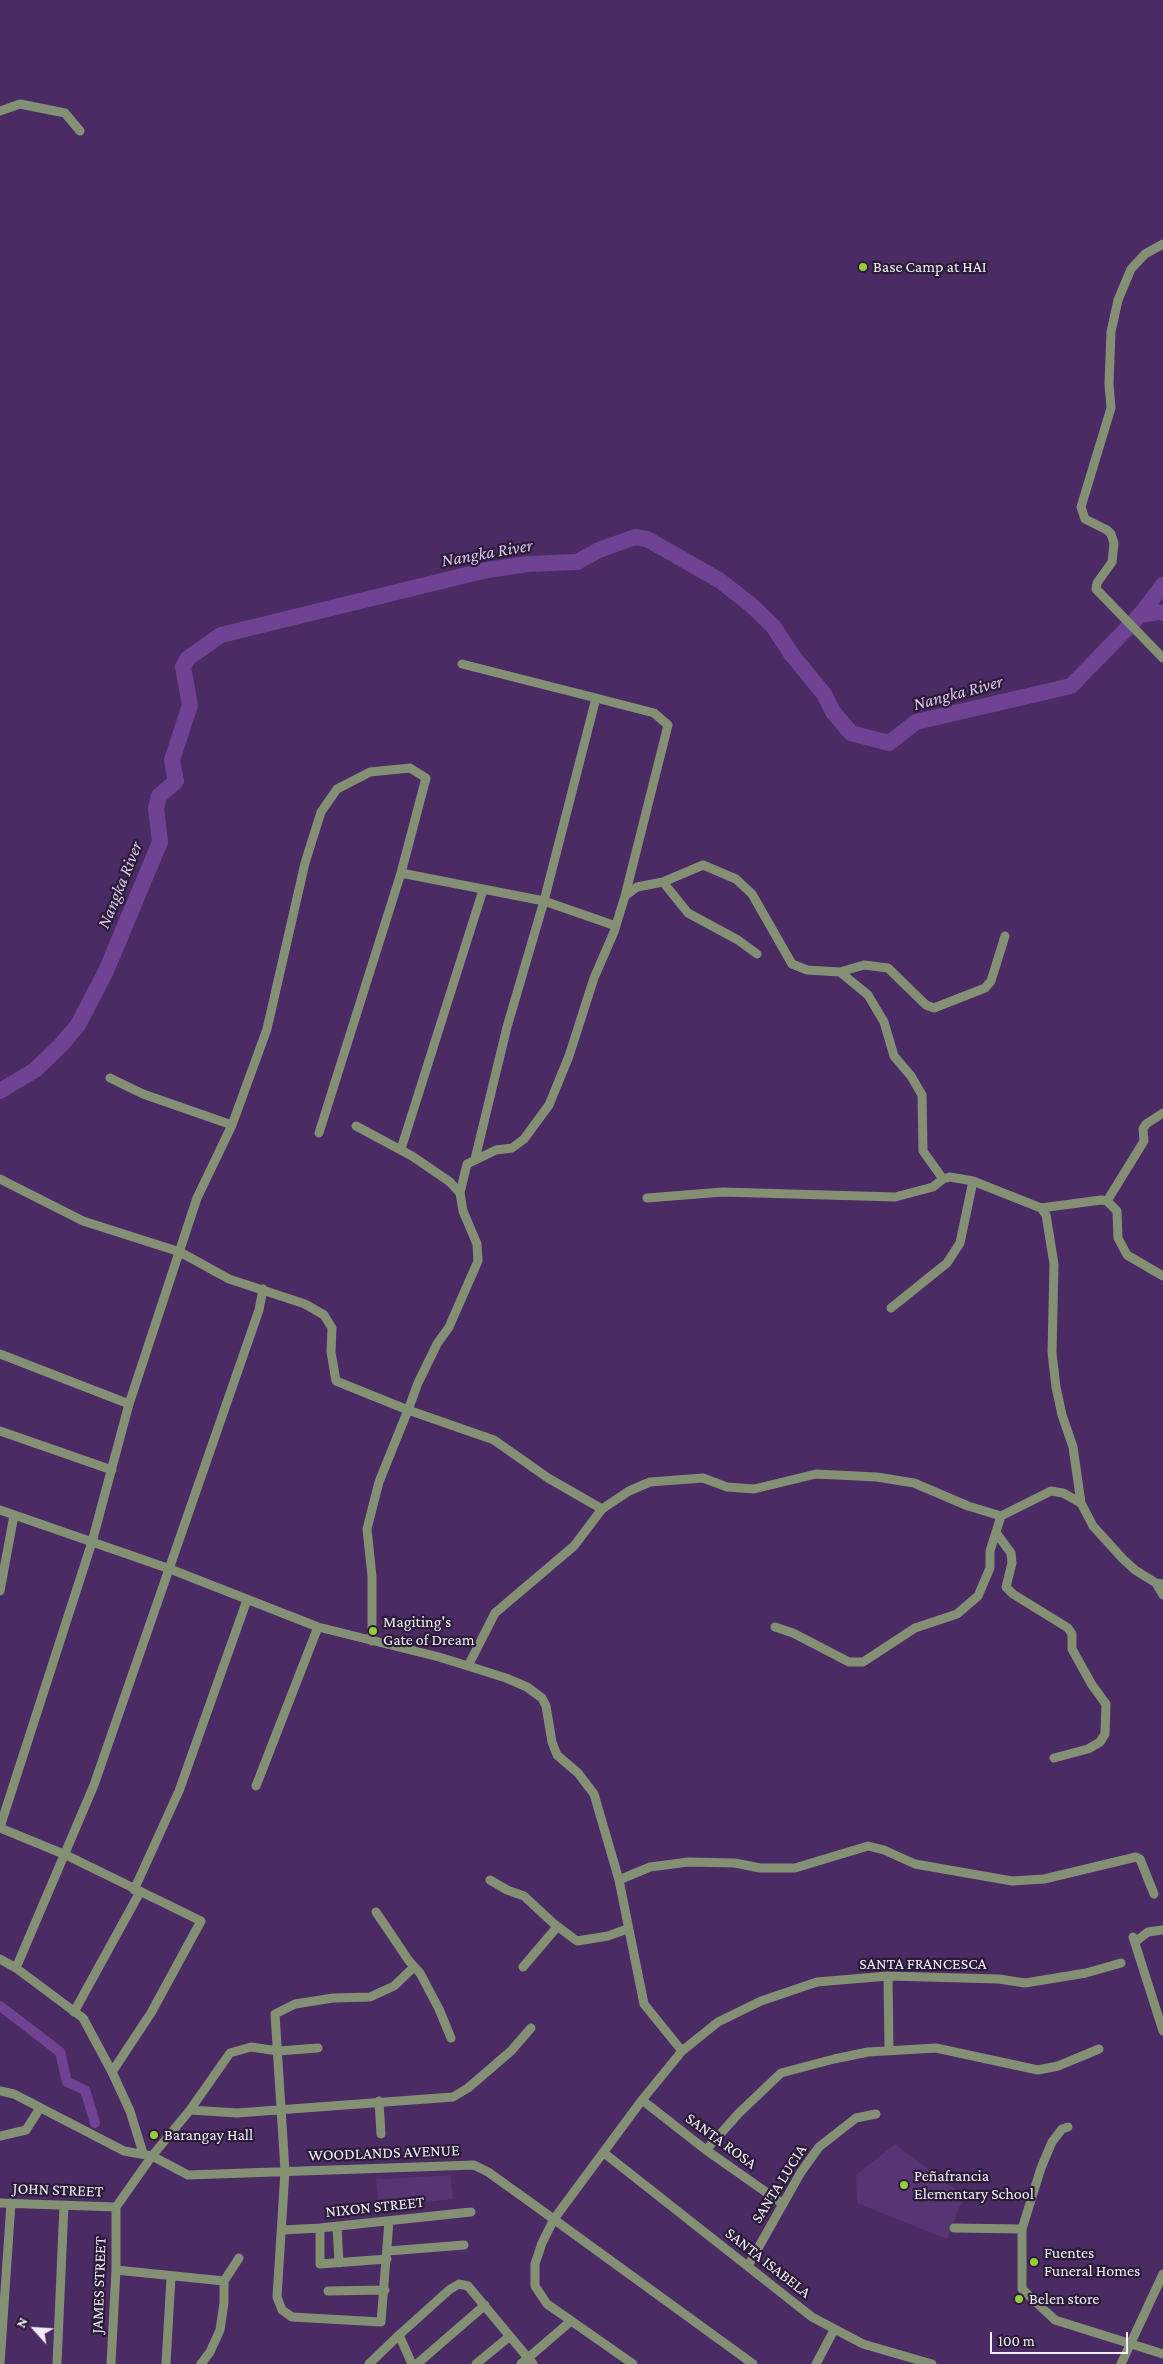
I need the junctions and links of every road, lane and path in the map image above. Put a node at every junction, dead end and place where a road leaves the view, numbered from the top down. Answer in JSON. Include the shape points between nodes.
{"nodes":[{"id":1,"x":0,"y":112,"type":"edge"},
{"id":2,"x":80,"y":131,"type":"dead end"},
{"id":3,"x":1163,"y":244,"type":"edge"},
{"id":4,"x":1163,"y":658,"type":"edge"},
{"id":5,"x":462,"y":664,"type":"dead end"},
{"id":6,"x":596,"y":698,"type":"junction"},
{"id":7,"x":401,"y":873,"type":"junction"},
{"id":8,"x":664,"y":882,"type":"junction"},
{"id":9,"x":483,"y":890,"type":"junction"},
{"id":10,"x":624,"y":896,"type":"junction"},
{"id":11,"x":544,"y":901,"type":"junction"},
{"id":12,"x":616,"y":926,"type":"junction"},
{"id":13,"x":1005,"y":936,"type":"dead end"},
{"id":14,"x":756,"y":954,"type":"dead end"},
{"id":15,"x":840,"y":972,"type":"junction"},
{"id":16,"x":110,"y":1078,"type":"dead end"},
{"id":17,"x":1163,"y":1113,"type":"edge"},
{"id":18,"x":232,"y":1125,"type":"junction"},
{"id":19,"x":356,"y":1126,"type":"dead end"},
{"id":20,"x":319,"y":1133,"type":"dead end"},
{"id":21,"x":401,"y":1149,"type":"junction"},
{"id":22,"x":475,"y":1159,"type":"junction"},
{"id":23,"x":0,"y":1179,"type":"edge"},
{"id":24,"x":943,"y":1179,"type":"junction"},
{"id":25,"x":973,"y":1181,"type":"junction"},
{"id":26,"x":460,"y":1193,"type":"junction"},
{"id":27,"x":647,"y":1198,"type":"dead end"},
{"id":28,"x":1107,"y":1201,"type":"junction"},
{"id":29,"x":1041,"y":1208,"type":"junction"},
{"id":30,"x":180,"y":1252,"type":"junction"},
{"id":31,"x":1163,"y":1276,"type":"edge"},
{"id":32,"x":263,"y":1288,"type":"junction"},
{"id":33,"x":891,"y":1308,"type":"dead end"},
{"id":34,"x":0,"y":1354,"type":"edge"},
{"id":35,"x":129,"y":1404,"type":"junction"},
{"id":36,"x":408,"y":1410,"type":"junction"},
{"id":37,"x":0,"y":1430,"type":"edge"},
{"id":38,"x":112,"y":1470,"type":"junction"},
{"id":39,"x":1081,"y":1503,"type":"junction"},
{"id":40,"x":602,"y":1509,"type":"junction"},
{"id":41,"x":0,"y":1510,"type":"edge"},
{"id":42,"x":14,"y":1515,"type":"junction"},
{"id":43,"x":1001,"y":1516,"type":"junction"},
{"id":44,"x":997,"y":1534,"type":"junction"},
{"id":45,"x":92,"y":1542,"type":"junction"},
{"id":46,"x":170,"y":1569,"type":"junction"},
{"id":47,"x":1160,"y":1583,"type":"edge"},
{"id":48,"x":0,"y":1591,"type":"edge"},
{"id":49,"x":1163,"y":1595,"type":"edge"},
{"id":50,"x":247,"y":1600,"type":"junction"},
{"id":51,"x":318,"y":1627,"type":"junction"},
{"id":52,"x":775,"y":1627,"type":"dead end"},
{"id":53,"x":372,"y":1640,"type":"junction"},
{"id":54,"x":468,"y":1666,"type":"junction"},
{"id":55,"x":1054,"y":1758,"type":"dead end"},
{"id":56,"x":256,"y":1786,"type":"dead end"},
{"id":57,"x":0,"y":1828,"type":"edge"},
{"id":58,"x":66,"y":1855,"type":"junction"},
{"id":59,"x":490,"y":1880,"type":"dead end"},
{"id":60,"x":619,"y":1880,"type":"junction"},
{"id":61,"x":137,"y":1891,"type":"junction"},
{"id":62,"x":1154,"y":1894,"type":"dead end"},
{"id":63,"x":376,"y":1912,"type":"dead end"},
{"id":64,"x":557,"y":1927,"type":"junction"},
{"id":65,"x":627,"y":1929,"type":"junction"},
{"id":66,"x":1163,"y":1930,"type":"edge"},
{"id":67,"x":0,"y":1959,"type":"edge"},
{"id":68,"x":1121,"y":1963,"type":"dead end"},
{"id":69,"x":414,"y":1967,"type":"junction"},
{"id":70,"x":523,"y":1967,"type":"dead end"},
{"id":71,"x":16,"y":1968,"type":"junction"},
{"id":72,"x":888,"y":1976,"type":"junction"},
{"id":73,"x":74,"y":2012,"type":"junction"},
{"id":74,"x":531,"y":2028,"type":"dead end"},
{"id":75,"x":1163,"y":2031,"type":"edge"},
{"id":76,"x":451,"y":2038,"type":"dead end"},
{"id":77,"x":318,"y":2048,"type":"dead end"},
{"id":78,"x":1099,"y":2049,"type":"dead end"},
{"id":79,"x":889,"y":2050,"type":"junction"},
{"id":80,"x":278,"y":2051,"type":"junction"},
{"id":81,"x":682,"y":2051,"type":"junction"},
{"id":82,"x":112,"y":2072,"type":"junction"},
{"id":83,"x":0,"y":2091,"type":"edge"},
{"id":84,"x":642,"y":2100,"type":"junction"},
{"id":85,"x":380,"y":2101,"type":"junction"},
{"id":86,"x":40,"y":2108,"type":"junction"},
{"id":87,"x":190,"y":2110,"type":"junction"},
{"id":88,"x":281,"y":2110,"type":"junction"},
{"id":89,"x":876,"y":2114,"type":"dead end"},
{"id":90,"x":1068,"y":2127,"type":"dead end"},
{"id":91,"x":382,"y":2134,"type":"dead end"},
{"id":92,"x":0,"y":2136,"type":"edge"},
{"id":93,"x":706,"y":2150,"type":"junction"},
{"id":94,"x":604,"y":2153,"type":"junction"},
{"id":95,"x":148,"y":2155,"type":"junction"},
{"id":96,"x":285,"y":2171,"type":"junction"},
{"id":97,"x":0,"y":2203,"type":"edge"},
{"id":98,"x":11,"y":2203,"type":"junction"},
{"id":99,"x":783,"y":2204,"type":"junction"},
{"id":100,"x":64,"y":2205,"type":"junction"},
{"id":101,"x":116,"y":2207,"type":"junction"},
{"id":102,"x":471,"y":2212,"type":"dead end"},
{"id":103,"x":554,"y":2219,"type":"junction"},
{"id":104,"x":389,"y":2221,"type":"junction"},
{"id":105,"x":337,"y":2226,"type":"junction"},
{"id":106,"x":320,"y":2228,"type":"junction"},
{"id":107,"x":954,"y":2228,"type":"dead end"},
{"id":108,"x":283,"y":2230,"type":"junction"},
{"id":109,"x":1022,"y":2230,"type":"junction"},
{"id":110,"x":464,"y":2245,"type":"dead end"},
{"id":111,"x":387,"y":2255,"type":"junction"},
{"id":112,"x":239,"y":2258,"type":"dead end"},
{"id":113,"x":339,"y":2263,"type":"junction"},
{"id":114,"x":748,"y":2266,"type":"junction"},
{"id":115,"x":116,"y":2270,"type":"junction"},
{"id":116,"x":1163,"y":2274,"type":"edge"},
{"id":117,"x":171,"y":2277,"type":"junction"},
{"id":118,"x":224,"y":2281,"type":"junction"},
{"id":119,"x":385,"y":2290,"type":"junction"},
{"id":120,"x":328,"y":2291,"type":"dead end"},
{"id":121,"x":485,"y":2305,"type":"junction"},
{"id":122,"x":571,"y":2321,"type":"junction"},
{"id":123,"x":834,"y":2330,"type":"junction"},
{"id":124,"x":399,"y":2335,"type":"junction"},
{"id":125,"x":510,"y":2336,"type":"junction"},
{"id":126,"x":1131,"y":2344,"type":"junction"},
{"id":127,"x":1163,"y":2354,"type":"edge"},
{"id":128,"x":527,"y":2362,"type":"edge"},
{"id":129,"x":0,"y":2364,"type":"edge"},
{"id":130,"x":57,"y":2364,"type":"edge"},
{"id":131,"x":111,"y":2364,"type":"edge"},
{"id":132,"x":166,"y":2364,"type":"edge"},
{"id":133,"x":200,"y":2364,"type":"edge"},
{"id":134,"x":369,"y":2364,"type":"edge"},
{"id":135,"x":412,"y":2364,"type":"edge"},
{"id":136,"x":417,"y":2364,"type":"edge"},
{"id":137,"x":476,"y":2364,"type":"edge"},
{"id":138,"x":633,"y":2364,"type":"edge"},
{"id":139,"x":753,"y":2364,"type":"edge"},
{"id":140,"x":816,"y":2364,"type":"edge"},
{"id":141,"x":932,"y":2364,"type":"edge"},
{"id":142,"x":1121,"y":2364,"type":"edge"}],
"edges":[{"from":1,"to":2,"type":"street","via":[[20,104],[65,113]]},
{"from":3,"to":4,"type":"street","via":[[1145,254],[1126,277],[1111,332],[1111,408],[1081,507],[1085,520],[1107,530],[1114,544],[1112,562],[1095,587]]},
{"from":5,"to":6,"type":"street"},
{"from":6,"to":10,"type":"street","via":[[654,713],[668,725]]},
{"from":6,"to":11,"type":"street"},
{"from":7,"to":9,"type":"street"},
{"from":7,"to":18,"type":"street","via":[[426,778],[410,768],[370,772],[337,789],[321,812],[305,863],[266,1029]]},
{"from":7,"to":20,"type":"street"},
{"from":8,"to":10,"type":"street","via":[[637,887]]},
{"from":8,"to":14,"type":"street","via":[[688,913],[738,940]]},
{"from":8,"to":15,"type":"street","via":[[703,865],[736,879],[752,894],[792,964],[808,970]]},
{"from":9,"to":11,"type":"street"},
{"from":9,"to":21,"type":"street"},
{"from":10,"to":12,"type":"street"},
{"from":11,"to":12,"type":"street"},
{"from":11,"to":22,"type":"street","via":[[507,1027]]},
{"from":12,"to":22,"type":"street","via":[[549,1105],[524,1138],[512,1148],[496,1150]]},
{"from":13,"to":15,"type":"street","via":[[992,981],[985,988],[934,1008],[926,1005],[888,968],[864,965]]},
{"from":15,"to":24,"type":"street","via":[[868,995],[884,1022],[894,1056],[922,1094],[923,1151]]},
{"from":16,"to":18,"type":"street","via":[[143,1094]]},
{"from":17,"to":28,"type":"street","via":[[1146,1124],[1144,1141]]},
{"from":18,"to":30,"type":"street","via":[[197,1198]]},
{"from":19,"to":21,"type":"street"},
{"from":21,"to":26,"type":"street","via":[[428,1166]]},
{"from":22,"to":26,"type":"street","via":[[467,1164]]},
{"from":23,"to":30,"type":"street","via":[[83,1221]]},
{"from":24,"to":25,"type":"street"},
{"from":24,"to":27,"type":"street","via":[[933,1187],[895,1197],[724,1192]]},
{"from":25,"to":29,"type":"street"},
{"from":25,"to":33,"type":"street","via":[[960,1243],[947,1263]]},
{"from":26,"to":36,"type":"street","via":[[463,1211],[477,1244],[478,1261]]},
{"from":28,"to":29,"type":"street"},
{"from":28,"to":31,"type":"street","via":[[1117,1211],[1118,1238],[1127,1255]]},
{"from":29,"to":39,"type":"street","via":[[1046,1215],[1054,1264],[1052,1353],[1056,1387],[1073,1447]]},
{"from":30,"to":32,"type":"street","via":[[229,1279]]},
{"from":30,"to":35,"type":"street"},
{"from":32,"to":36,"type":"street","via":[[306,1304],[324,1315],[332,1328],[331,1352],[336,1382]]},
{"from":32,"to":46,"type":"street","via":[[259,1310]]},
{"from":34,"to":35,"type":"street"},
{"from":35,"to":38,"type":"street"},
{"from":36,"to":40,"type":"street","via":[[494,1440],[548,1478]]},
{"from":36,"to":53,"type":"street","via":[[379,1482],[367,1529],[372,1576]]},
{"from":37,"to":38,"type":"street"},
{"from":38,"to":45,"type":"street"},
{"from":39,"to":43,"type":"street","via":[[1063,1493],[1051,1491]]},
{"from":39,"to":47,"type":"street","via":[[1093,1526],[1108,1544],[1135,1570]]},
{"from":40,"to":43,"type":"street","via":[[650,1482],[704,1478],[728,1487],[754,1489],[816,1474],[878,1477],[914,1483]]},
{"from":40,"to":54,"type":"street","via":[[574,1546],[495,1613]]},
{"from":41,"to":42,"type":"street"},
{"from":42,"to":45,"type":"street"},
{"from":42,"to":48,"type":"street"},
{"from":43,"to":44,"type":"street"},
{"from":44,"to":52,"type":"street","via":[[990,1551],[990,1568],[978,1596],[957,1614],[915,1628],[862,1662],[849,1662]]},
{"from":44,"to":55,"type":"street","via":[[1011,1553],[1006,1587],[1068,1628],[1072,1634],[1072,1649],[1106,1704],[1105,1734],[1100,1742],[1088,1749]]},
{"from":45,"to":46,"type":"street"},
{"from":45,"to":57,"type":"street"},
{"from":46,"to":50,"type":"street"},
{"from":46,"to":58,"type":"street","via":[[94,1786]]},
{"from":47,"to":49,"type":"street"},
{"from":50,"to":51,"type":"street"},
{"from":50,"to":61,"type":"street","via":[[179,1791]]},
{"from":51,"to":53,"type":"street"},
{"from":51,"to":56,"type":"street"},
{"from":53,"to":54,"type":"street"},
{"from":54,"to":60,"type":"street","via":[[506,1678],[542,1698],[557,1755],[578,1773],[594,1794]]},
{"from":57,"to":58,"type":"street"},
{"from":58,"to":61,"type":"street"},
{"from":58,"to":71,"type":"street"},
{"from":59,"to":64,"type":"street","via":[[524,1896]]},
{"from":60,"to":62,"type":"street","via":[[650,1867],[688,1862],[795,1868],[868,1846],[915,1864],[1012,1882],[1044,1880],[1136,1857],[1140,1859]]},
{"from":60,"to":65,"type":"street"},
{"from":61,"to":73,"type":"street"},
{"from":61,"to":82,"type":"street","via":[[201,1921],[151,2013]]},
{"from":63,"to":69,"type":"street"},
{"from":64,"to":65,"type":"street","via":[[577,1941]]},
{"from":64,"to":70,"type":"street"},
{"from":65,"to":81,"type":"street","via":[[644,2004]]},
{"from":66,"to":75,"type":"street","via":[[1148,1932],[1134,1939]]},
{"from":67,"to":71,"type":"street"},
{"from":68,"to":72,"type":"street","name":"SANTA FRANCESCA","via":[[1086,1973],[1025,1983],[999,1979]]},
{"from":69,"to":76,"type":"street","via":[[433,1996]]},
{"from":69,"to":80,"type":"street","via":[[394,1986],[370,1997],[328,1998],[277,2011],[274,2018]]},
{"from":71,"to":73,"type":"street"},
{"from":72,"to":79,"type":"street"},
{"from":72,"to":81,"type":"street","name":"SANTA FRANCESCA","via":[[817,1982],[761,2001],[718,2022]]},
{"from":73,"to":82,"type":"street","via":[[83,2018]]},
{"from":74,"to":85,"type":"street","via":[[511,2051],[468,2088],[453,2096]]},
{"from":77,"to":80,"type":"street"},
{"from":78,"to":79,"type":"street","via":[[1058,2066],[1038,2070],[936,2048]]},
{"from":79,"to":93,"type":"street","via":[[868,2052],[781,2074],[739,2113]]},
{"from":80,"to":87,"type":"street","via":[[251,2047],[230,2053]]},
{"from":80,"to":88,"type":"street"},
{"from":81,"to":84,"type":"street","name":"SANTA FRANCESCA"},
{"from":82,"to":95,"type":"street"},
{"from":83,"to":86,"type":"street","name":"WOODLANDS AVENUE","via":[[14,2094]]},
{"from":84,"to":93,"type":"street","name":"SANTA ROSA"},
{"from":84,"to":94,"type":"street","name":"SANTA FRANCESCA"},
{"from":85,"to":88,"type":"street"},
{"from":85,"to":91,"type":"street"},
{"from":86,"to":92,"type":"street","via":[[23,2132]]},
{"from":86,"to":95,"type":"street","name":"WOODLANDS AVENUE","via":[[124,2151]]},
{"from":87,"to":88,"type":"street","via":[[237,2113]]},
{"from":87,"to":95,"type":"street"},
{"from":88,"to":96,"type":"street"},
{"from":89,"to":99,"type":"street","name":"SANTA LUCIA","via":[[860,2116],[819,2147]]},
{"from":90,"to":109,"type":"street","via":[[1062,2129],[1052,2142]]},
{"from":93,"to":99,"type":"street","name":"SANTA ROSA"},
{"from":94,"to":103,"type":"street","name":"SANTA FRANCESCA"},
{"from":94,"to":114,"type":"street","name":"SANTA ISABELA"},
{"from":95,"to":96,"type":"street","name":"WOODLANDS AVENUE","via":[[188,2174]]},
{"from":95,"to":101,"type":"street"},
{"from":96,"to":103,"type":"street","name":"WOODLANDS AVENUE","via":[[474,2165]]},
{"from":96,"to":108,"type":"street"},
{"from":97,"to":98,"type":"street","name":"JOHN STREET"},
{"from":98,"to":100,"type":"street","name":"JOHN STREET"},
{"from":98,"to":129,"type":"street"},
{"from":99,"to":114,"type":"street","name":"SANTA LUCIA"},
{"from":100,"to":101,"type":"street","name":"JOHN STREET"},
{"from":100,"to":130,"type":"street"},
{"from":101,"to":115,"type":"street","name":"JAMES STREET"},
{"from":102,"to":104,"type":"street","name":"NIXON STREET"},
{"from":103,"to":122,"type":"street","name":"SANTA FRANCESCA","via":[[535,2264],[535,2286],[547,2304]]},
{"from":103,"to":139,"type":"street","name":"WOODLANDS AVENUE"},
{"from":104,"to":105,"type":"street","name":"NIXON STREET"},
{"from":104,"to":111,"type":"street"},
{"from":105,"to":106,"type":"street","name":"NIXON STREET"},
{"from":105,"to":113,"type":"street"},
{"from":106,"to":108,"type":"street","name":"NIXON STREET"},
{"from":106,"to":113,"type":"street","via":[[320,2264]]},
{"from":107,"to":109,"type":"street"},
{"from":108,"to":119,"type":"street","via":[[276,2297],[282,2310],[292,2317],[378,2323],[382,2319]]},
{"from":109,"to":126,"type":"street","via":[[1022,2289],[1055,2320]]},
{"from":110,"to":111,"type":"street"},
{"from":111,"to":113,"type":"street"},
{"from":111,"to":119,"type":"street"},
{"from":112,"to":118,"type":"street"},
{"from":114,"to":123,"type":"street","name":"SANTA ISABELA","via":[[812,2317]]},
{"from":115,"to":117,"type":"street"},
{"from":115,"to":131,"type":"street","name":"JAMES STREET"},
{"from":116,"to":126,"type":"street"},
{"from":117,"to":118,"type":"street"},
{"from":117,"to":132,"type":"street"},
{"from":118,"to":133,"type":"street","via":[[220,2330],[210,2352]]},
{"from":119,"to":120,"type":"street"},
{"from":121,"to":124,"type":"street","via":[[468,2286],[459,2284]]},
{"from":121,"to":125,"type":"street"},
{"from":121,"to":136,"type":"street"},
{"from":122,"to":128,"type":"street"},
{"from":122,"to":138,"type":"street","name":"SANTA FRANCESCA"},
{"from":123,"to":140,"type":"street"},
{"from":123,"to":141,"type":"street","name":"SANTA ISABELA","via":[[863,2344]]},
{"from":124,"to":134,"type":"street"},
{"from":124,"to":135,"type":"street"},
{"from":125,"to":128,"type":"street"},
{"from":125,"to":137,"type":"street"},
{"from":126,"to":127,"type":"street"},
{"from":126,"to":142,"type":"street"}]}
